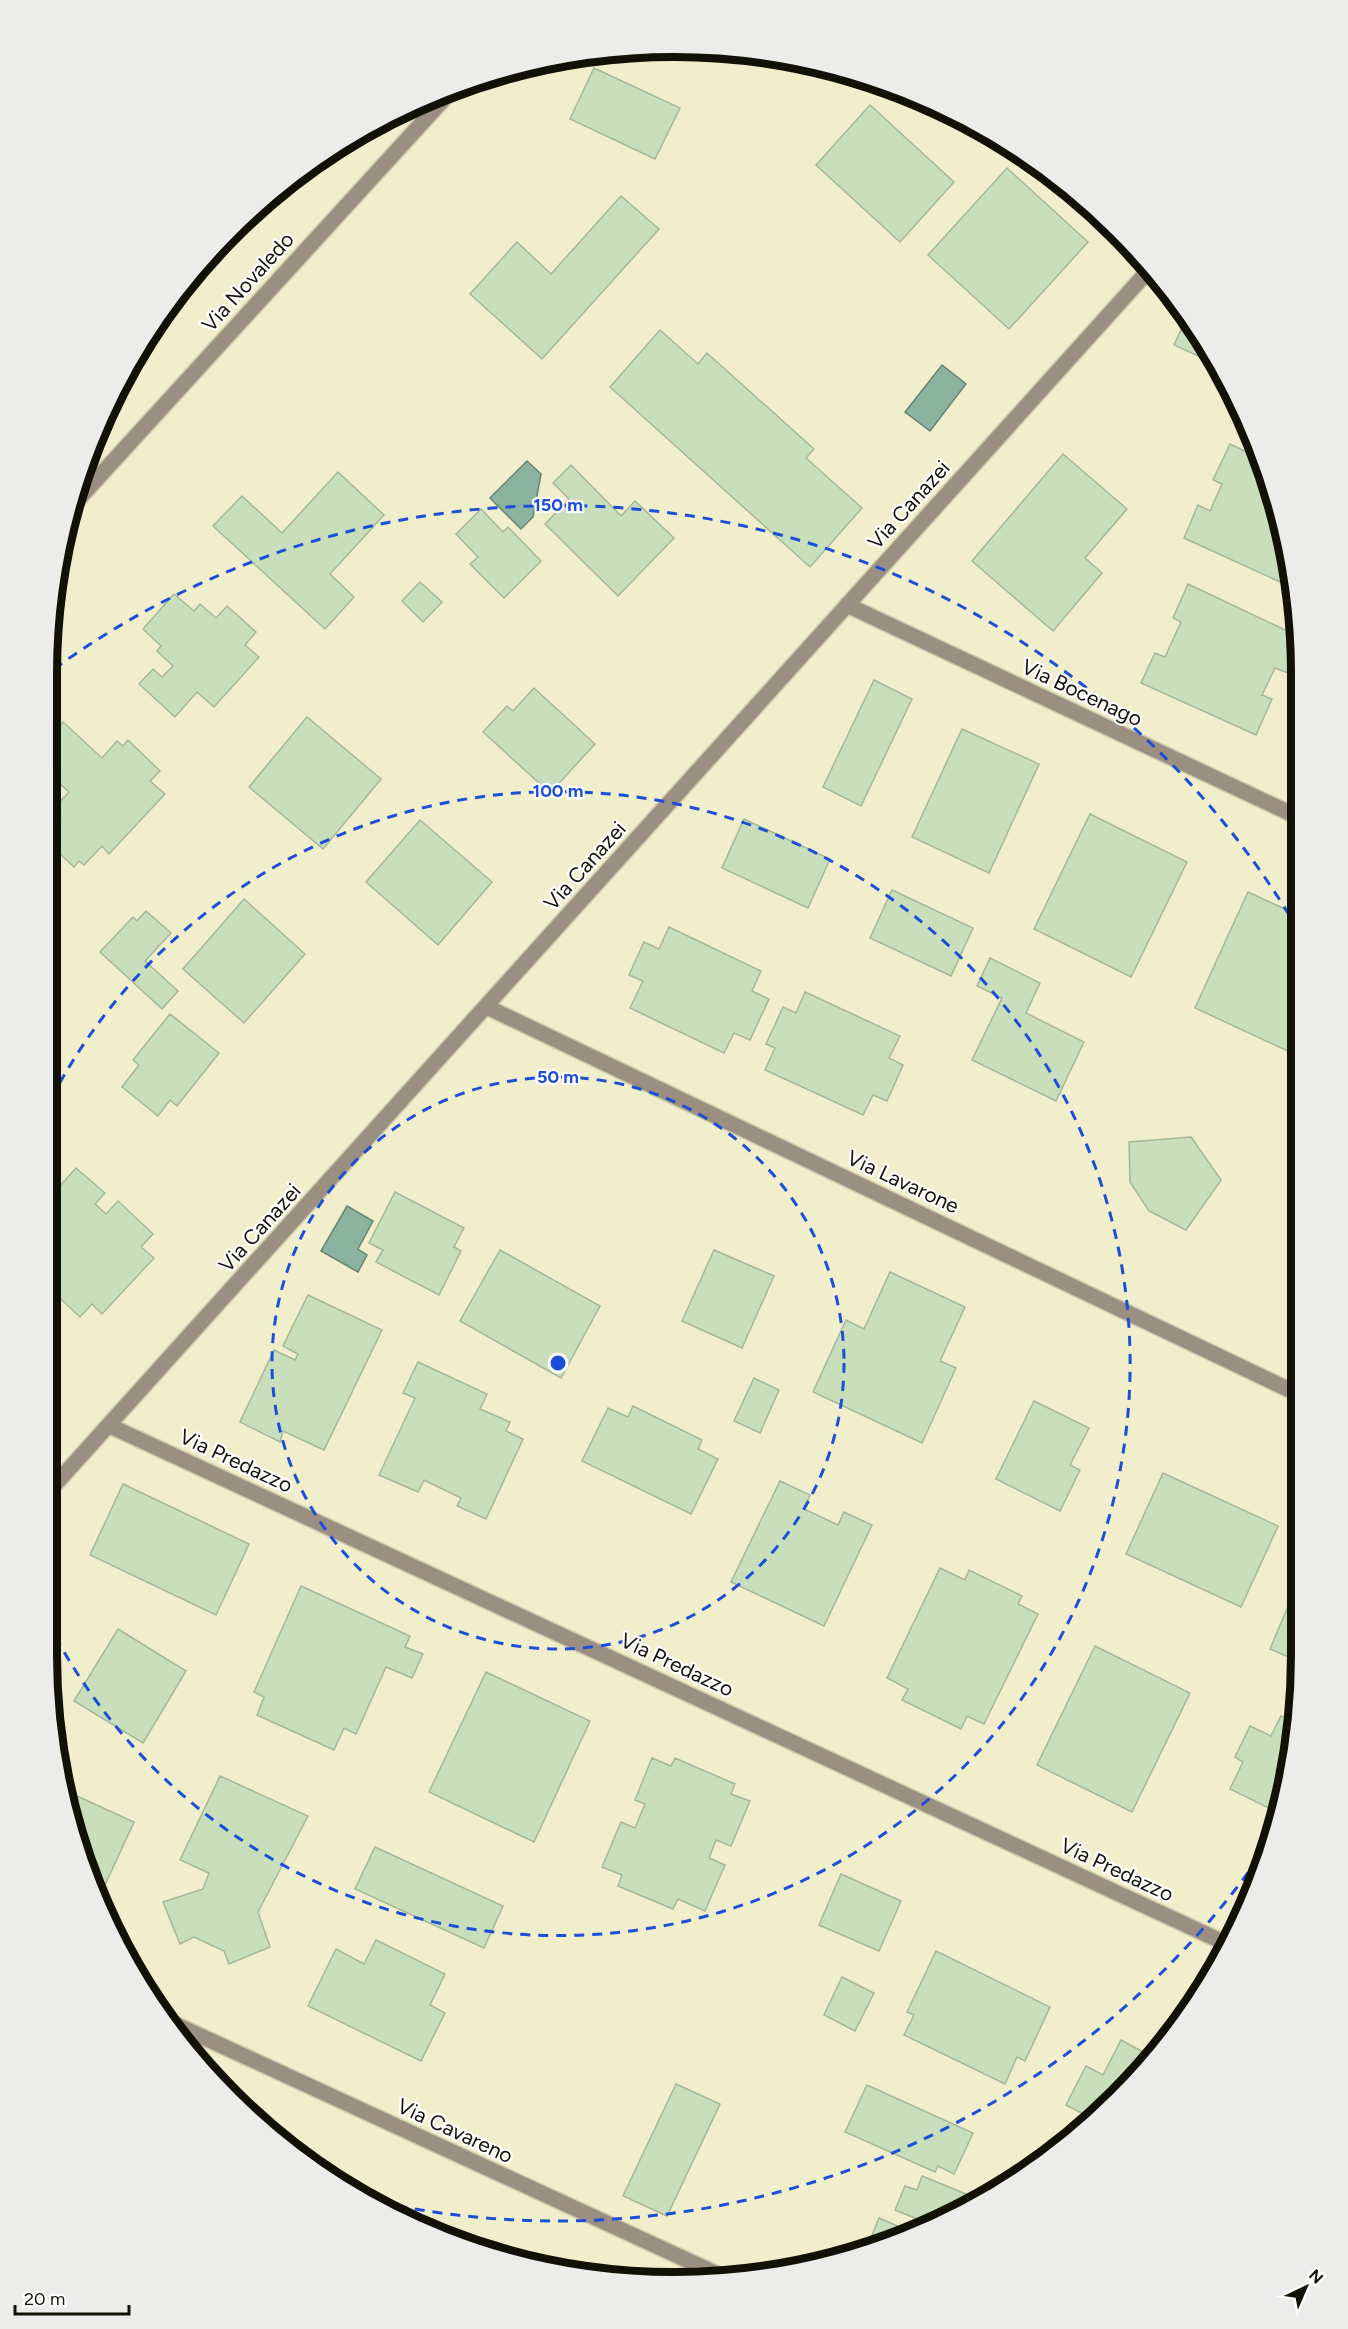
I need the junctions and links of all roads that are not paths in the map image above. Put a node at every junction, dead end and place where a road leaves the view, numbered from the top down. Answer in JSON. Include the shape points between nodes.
{"nodes":[{"id":1,"x":439,"y":104,"type":"edge"},
{"id":2,"x":1144,"y":275,"type":"edge"},
{"id":3,"x":85,"y":492,"type":"edge"},
{"id":4,"x":847,"y":605,"type":"junction"},
{"id":5,"x":1291,"y":814,"type":"edge"},
{"id":6,"x":487,"y":1007,"type":"junction"},
{"id":7,"x":1291,"y":1391,"type":"edge"},
{"id":8,"x":110,"y":1426,"type":"junction"},
{"id":9,"x":57,"y":1483,"type":"edge"},
{"id":10,"x":1220,"y":1940,"type":"edge"},
{"id":11,"x":183,"y":2028,"type":"edge"},
{"id":12,"x":711,"y":2271,"type":"edge"}],
"edges":[{"from":1,"to":3,"type":"street","name":"Via Novaledo"},
{"from":2,"to":4,"type":"street","name":"Via Canazei"},
{"from":4,"to":5,"type":"street","name":"Via Bocenago"},
{"from":4,"to":6,"type":"street","name":"Via Canazei"},
{"from":6,"to":7,"type":"street","name":"Via Lavarone"},
{"from":6,"to":8,"type":"street","name":"Via Canazei"},
{"from":8,"to":9,"type":"street","name":"Via Canazei"},
{"from":8,"to":10,"type":"street","name":"Via Predazzo"},
{"from":11,"to":12,"type":"street","name":"Via Cavareno"}]}
